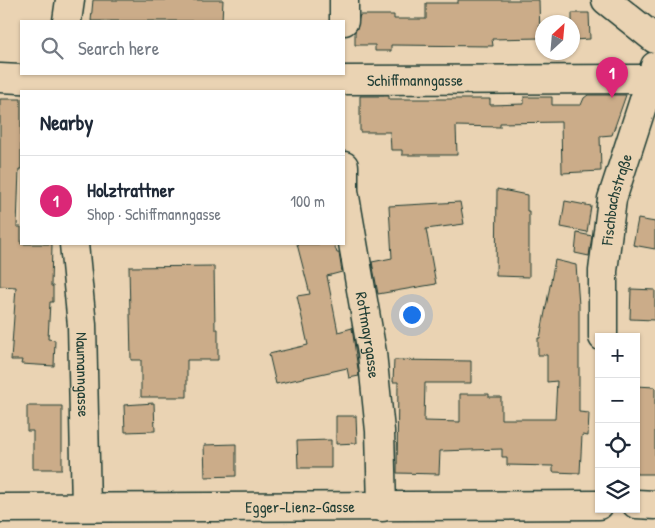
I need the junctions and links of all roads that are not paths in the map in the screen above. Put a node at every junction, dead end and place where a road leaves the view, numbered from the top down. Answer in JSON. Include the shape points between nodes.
{"nodes":[{"id":1,"x":70,"y":0,"type":"edge"},
{"id":2,"x":344,"y":0,"type":"edge"},
{"id":3,"x":606,"y":0,"type":"edge"},
{"id":4,"x":67,"y":20,"type":"edge"},
{"id":5,"x":344,"y":20,"type":"edge"},
{"id":6,"x":655,"y":39,"type":"edge"},
{"id":7,"x":652,"y":72,"type":"edge"},
{"id":8,"x":0,"y":78,"type":"edge"},
{"id":9,"x":343,"y":81,"type":"edge"},
{"id":10,"x":60,"y":82,"type":"edge"},
{"id":11,"x":345,"y":197,"type":"edge"},
{"id":12,"x":74,"y":245,"type":"edge"},
{"id":13,"x":603,"y":333,"type":"edge"},
{"id":14,"x":640,"y":504,"type":"edge"},
{"id":15,"x":655,"y":504,"type":"edge"},
{"id":16,"x":595,"y":505,"type":"edge"},
{"id":17,"x":382,"y":507,"type":"junction"},
{"id":18,"x":0,"y":508,"type":"edge"},
{"id":19,"x":86,"y":508,"type":"junction"},
{"id":20,"x":250,"y":518,"type":"edge"}],
"edges":[{"from":1,"to":4,"type":"street"},
{"from":2,"to":5,"type":"street"},
{"from":3,"to":6,"type":"street"},
{"from":7,"to":9,"type":"street","name":"Schiffmanngasse"},
{"from":7,"to":13,"type":"street","name":"Fischbachstraße","via":[[612,199],[602,271]]},
{"from":8,"to":10,"type":"street","name":"Schiffmanngasse"},
{"from":9,"to":10,"type":"street","name":"Schiffmanngasse"},
{"from":11,"to":17,"type":"street","name":"Rottmayrgasse","via":[[372,353],[380,431]]},
{"from":12,"to":19,"type":"street","name":"Naumanngasse","via":[[82,325]]},
{"from":14,"to":15,"type":"street"},
{"from":16,"to":17,"type":"street","name":"Egger-Lienz-Gasse"},
{"from":17,"to":20,"type":"street","name":"Egger-Lienz-Gasse"},
{"from":18,"to":19,"type":"street","name":"Egger-Lienz-Gasse"},
{"from":19,"to":20,"type":"street","name":"Egger-Lienz-Gasse"}]}
